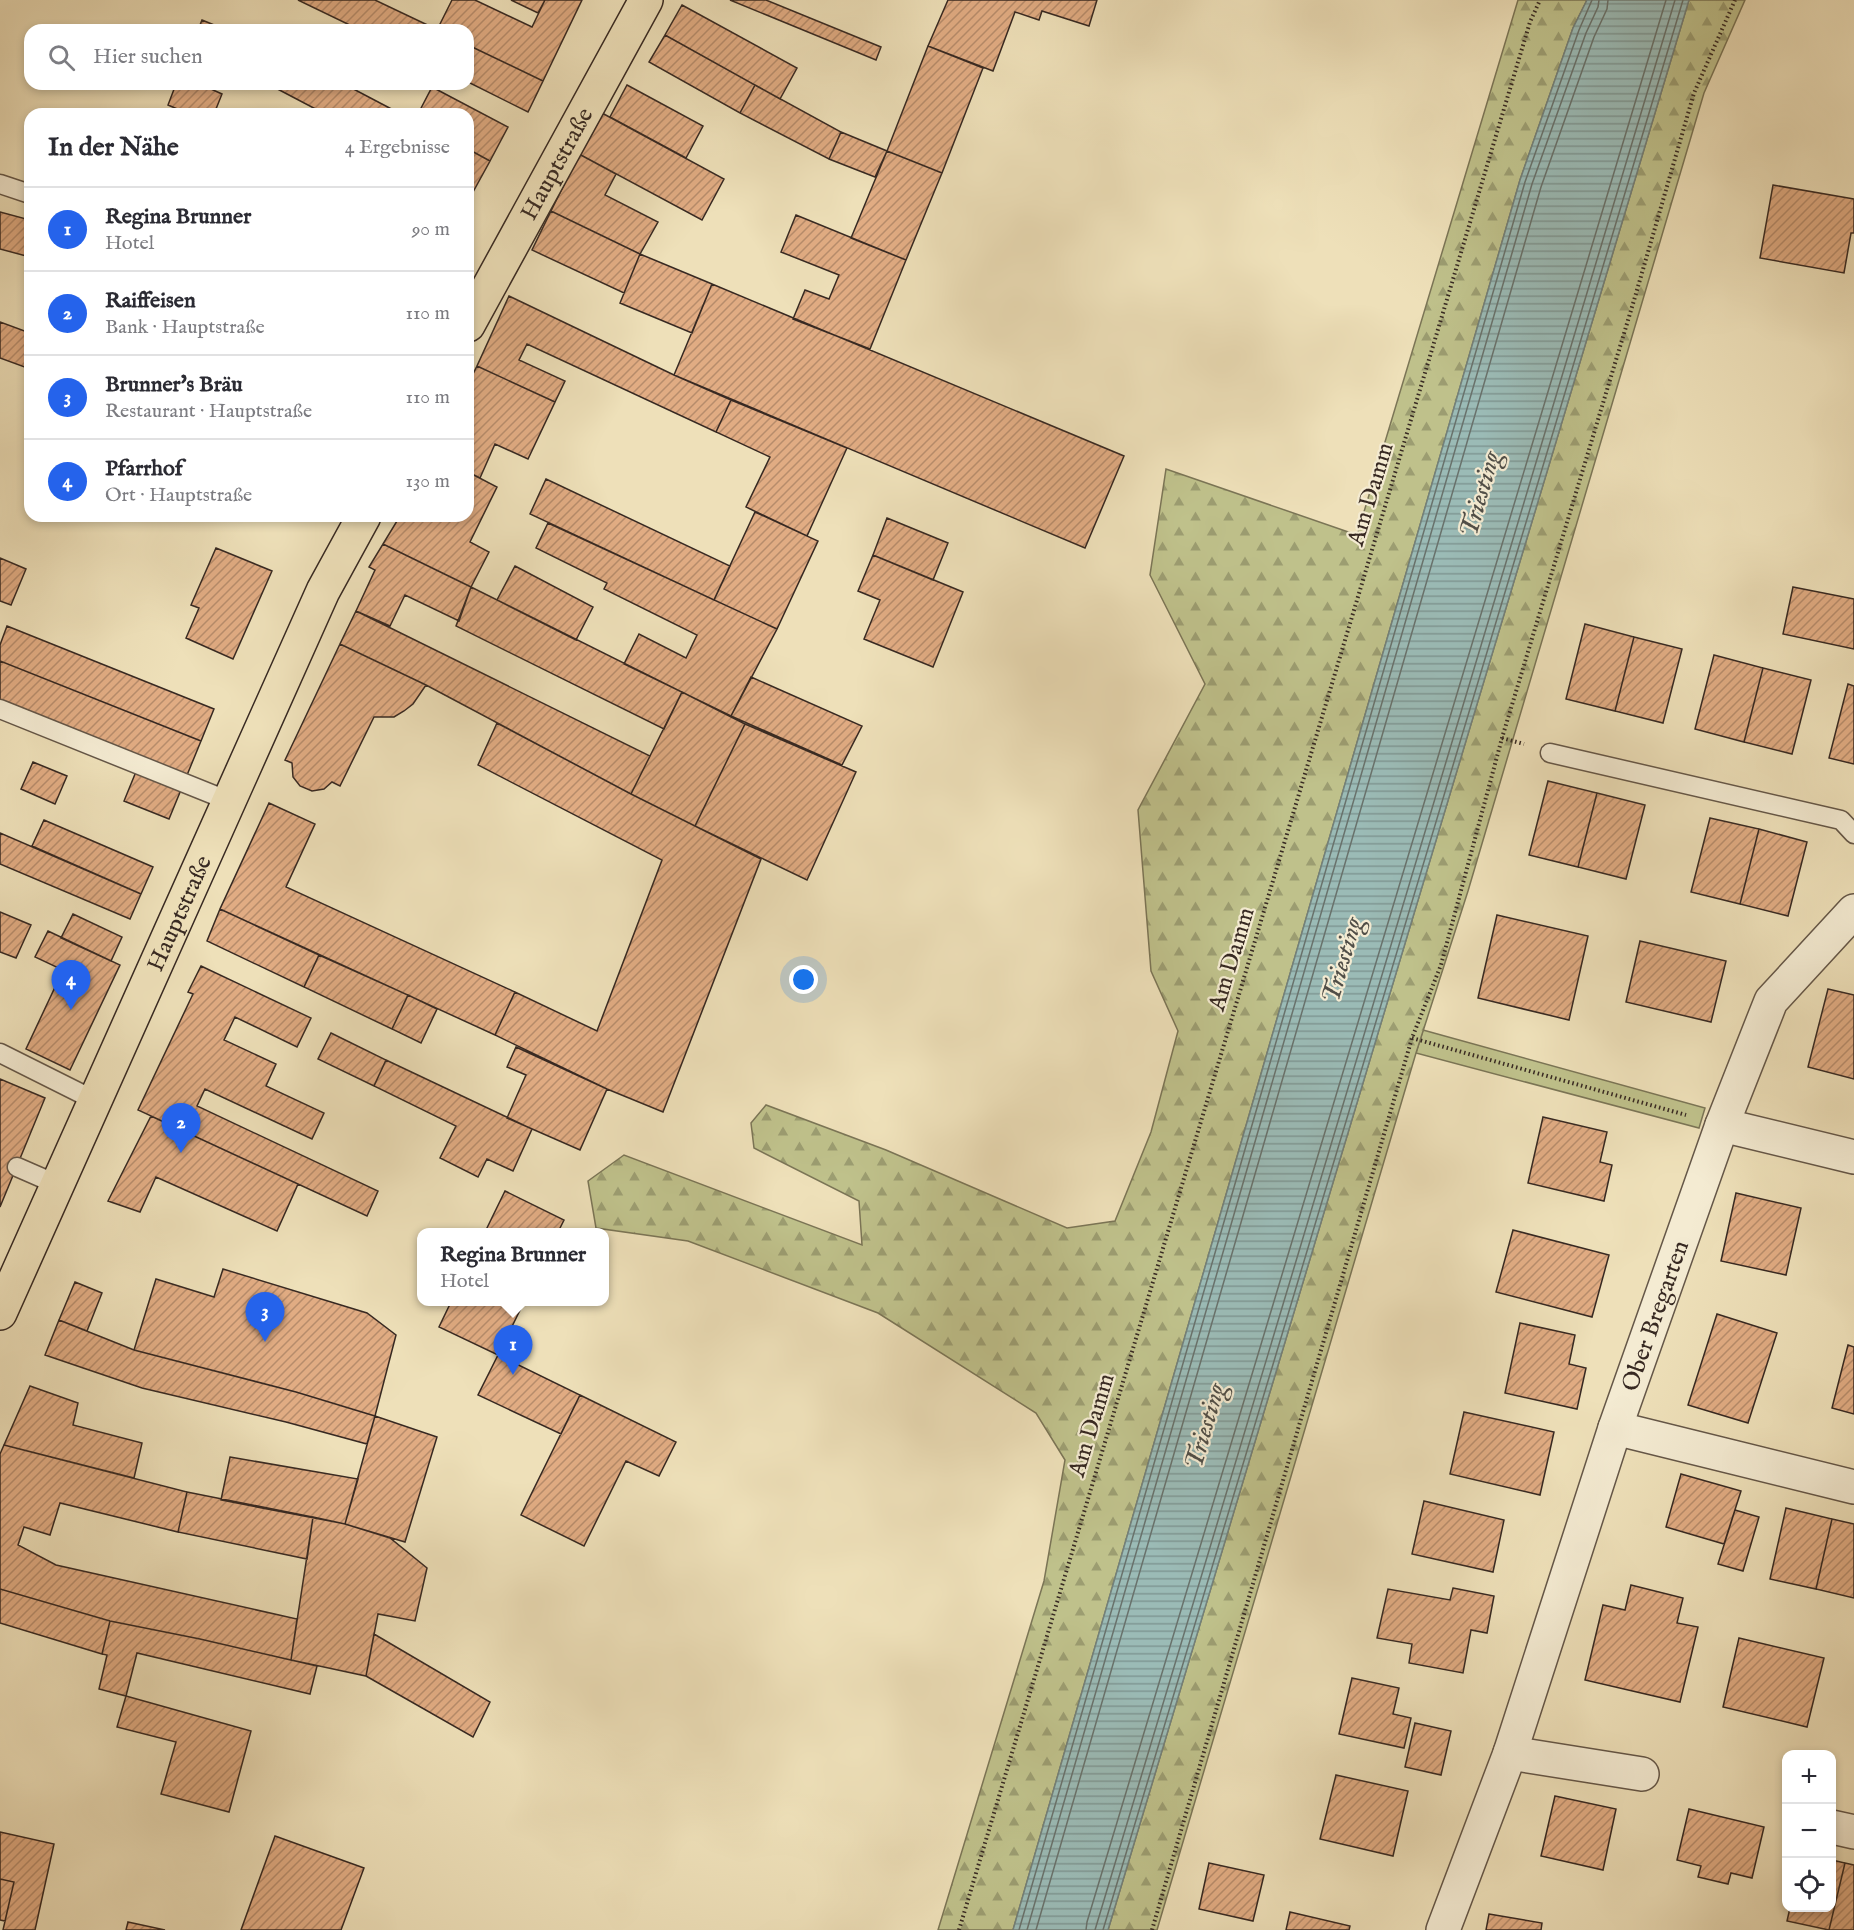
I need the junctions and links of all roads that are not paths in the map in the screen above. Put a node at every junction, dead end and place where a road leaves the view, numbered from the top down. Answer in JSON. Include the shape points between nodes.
{"nodes":[{"id":1,"x":646,"y":0,"type":"edge"},
{"id":2,"x":0,"y":183,"type":"edge"},
{"id":3,"x":24,"y":192,"type":"edge"},
{"id":4,"x":474,"y":314,"type":"edge"},
{"id":5,"x":361,"y":522,"type":"edge"},
{"id":6,"x":0,"y":709,"type":"edge"},
{"id":7,"x":1550,"y":753,"type":"dead end"},
{"id":8,"x":229,"y":801,"type":"junction"},
{"id":9,"x":1854,"y":834,"type":"edge"},
{"id":10,"x":1854,"y":911,"type":"edge"},
{"id":11,"x":0,"y":1053,"type":"edge"},
{"id":12,"x":94,"y":1100,"type":"junction"},
{"id":13,"x":1722,"y":1125,"type":"junction"},
{"id":14,"x":1854,"y":1157,"type":"edge"},
{"id":15,"x":17,"y":1167,"type":"dead end"},
{"id":16,"x":56,"y":1184,"type":"junction"},
{"id":17,"x":0,"y":1313,"type":"edge"},
{"id":18,"x":1616,"y":1428,"type":"junction"},
{"id":19,"x":1854,"y":1487,"type":"edge"},
{"id":20,"x":1510,"y":1753,"type":"junction"},
{"id":21,"x":1642,"y":1774,"type":"dead end"},
{"id":22,"x":1836,"y":1828,"type":"edge"},
{"id":23,"x":1854,"y":1832,"type":"edge"},
{"id":24,"x":1443,"y":1930,"type":"edge"}],
"edges":[{"from":1,"to":4,"type":"main road","name":"Hauptstraße"},
{"from":2,"to":3,"type":"lane"},
{"from":5,"to":8,"type":"main road","name":"Hauptstraße","via":[[323,591]]},
{"from":6,"to":8,"type":"lane"},
{"from":7,"to":9,"type":"lane","via":[[1841,820]]},
{"from":8,"to":12,"type":"main road","name":"Hauptstraße"},
{"from":10,"to":13,"type":"street","name":"Ober Bregarten","via":[[1771,1001]]},
{"from":11,"to":12,"type":"lane"},
{"from":12,"to":16,"type":"main road","name":"Hauptstraße"},
{"from":13,"to":14,"type":"street"},
{"from":13,"to":18,"type":"street","name":"Ober Bregarten"},
{"from":15,"to":16,"type":"lane"},
{"from":16,"to":17,"type":"main road","name":"Hauptstraße"},
{"from":18,"to":19,"type":"street"},
{"from":18,"to":20,"type":"street","name":"Ober Bregarten"},
{"from":20,"to":21,"type":"street"},
{"from":20,"to":24,"type":"street","name":"Ober Bregarten"},
{"from":22,"to":23,"type":"street"}]}
